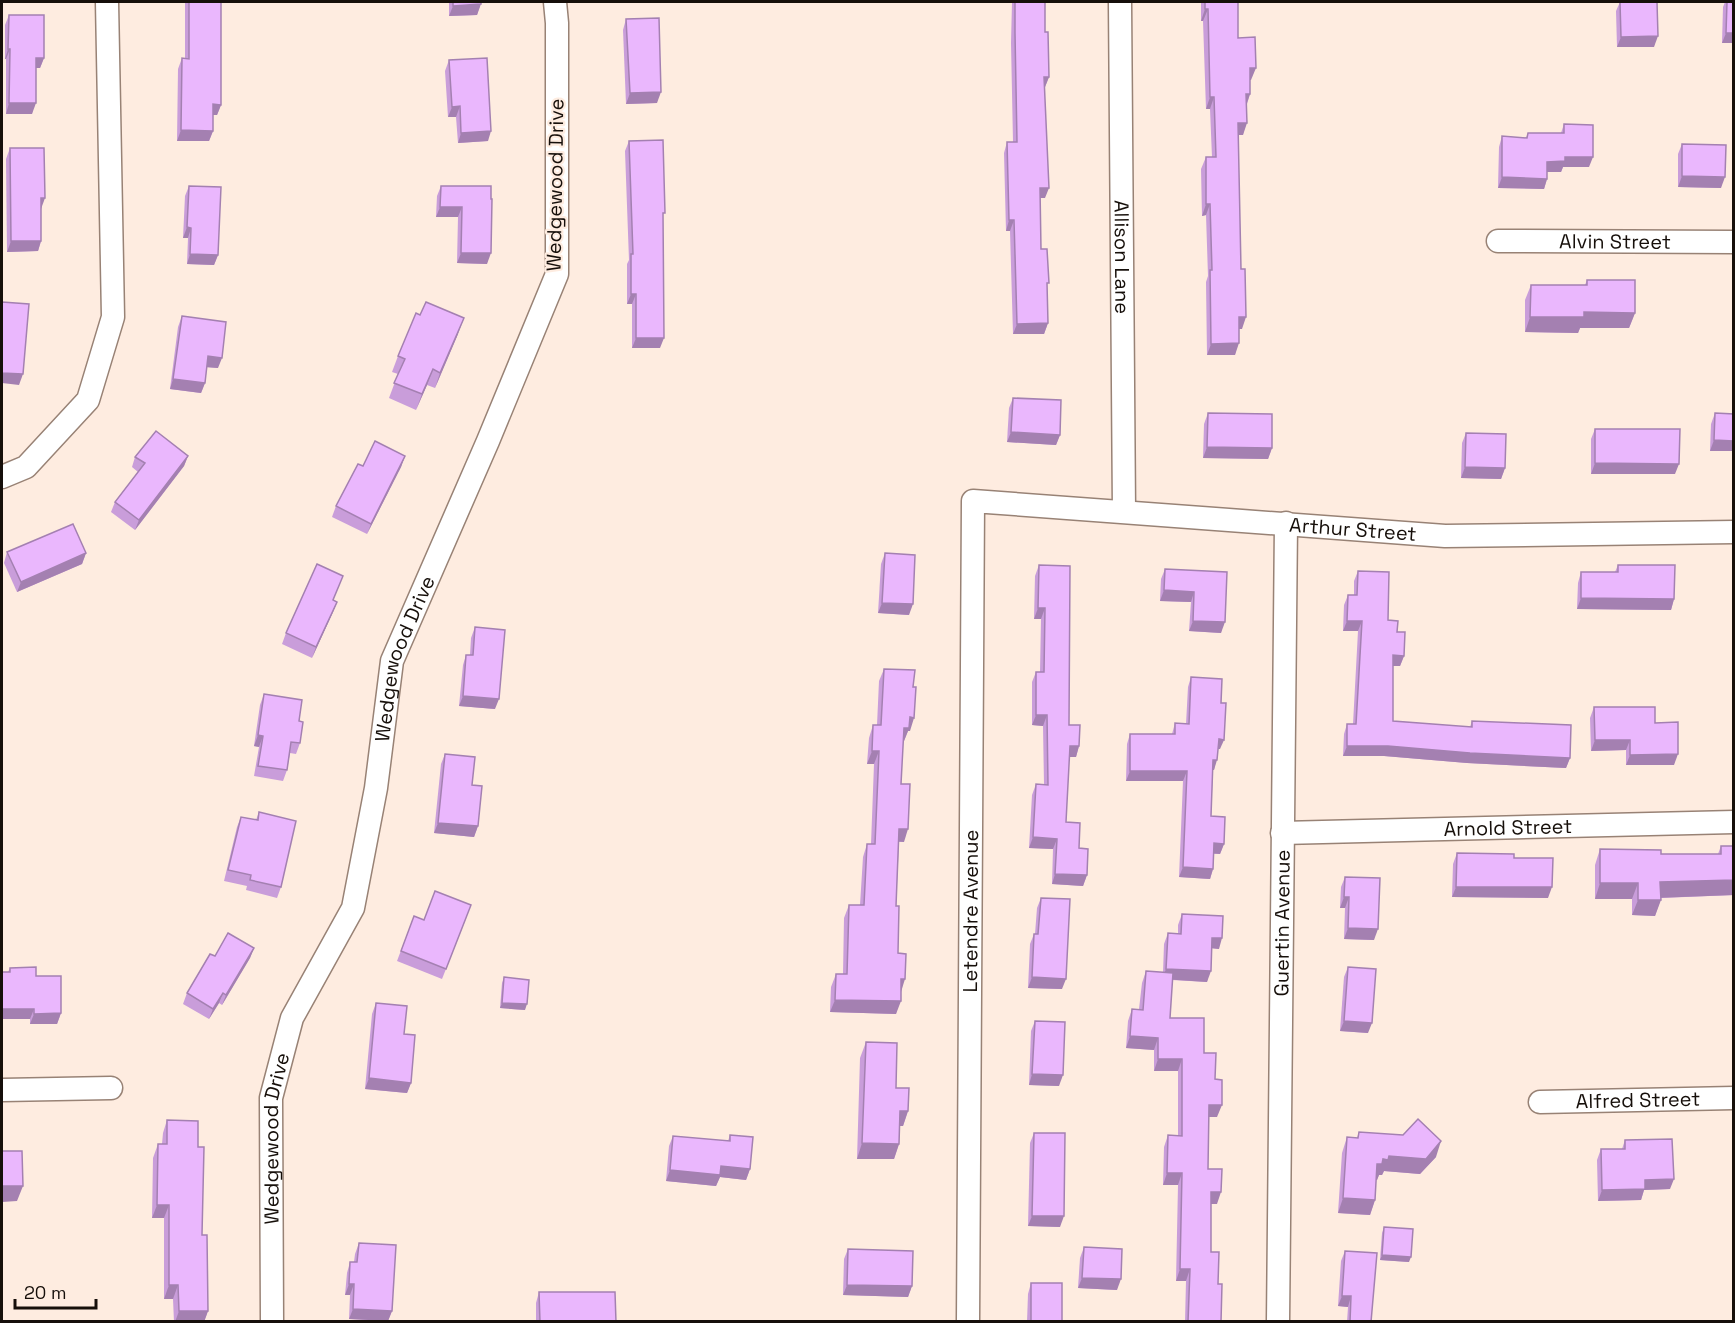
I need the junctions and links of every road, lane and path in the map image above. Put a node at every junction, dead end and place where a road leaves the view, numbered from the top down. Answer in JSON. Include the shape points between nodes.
{"nodes":[{"id":1,"x":107,"y":2,"type":"edge"},
{"id":2,"x":555,"y":2,"type":"edge"},
{"id":3,"x":1120,"y":2,"type":"edge"},
{"id":4,"x":1498,"y":241,"type":"dead end"},
{"id":5,"x":1734,"y":242,"type":"edge"},
{"id":6,"x":2,"y":477,"type":"edge"},
{"id":7,"x":973,"y":501,"type":"joint"},
{"id":8,"x":1124,"y":511,"type":"junction"},
{"id":9,"x":1286,"y":523,"type":"junction"},
{"id":10,"x":1734,"y":532,"type":"edge"},
{"id":11,"x":1734,"y":822,"type":"edge"},
{"id":12,"x":1282,"y":832,"type":"junction"},
{"id":13,"x":111,"y":1088,"type":"dead end"},
{"id":14,"x":2,"y":1090,"type":"edge"},
{"id":15,"x":1734,"y":1098,"type":"edge"},
{"id":16,"x":1540,"y":1102,"type":"dead end"},
{"id":17,"x":272,"y":1322,"type":"edge"},
{"id":18,"x":968,"y":1322,"type":"edge"},
{"id":19,"x":1278,"y":1322,"type":"edge"}],
"edges":[{"from":1,"to":6,"type":"street","via":[[113,317],[88,400],[26,467]]},
{"from":2,"to":17,"type":"street","name":"Wedgewood Drive","via":[[557,274],[392,661],[376,788],[353,908],[292,1018],[271,1098]]},
{"from":3,"to":8,"type":"street","name":"Allison Lane"},
{"from":4,"to":5,"type":"street","name":"Alvin Street"},
{"from":7,"to":8,"type":"street","name":"Arthur Street"},
{"from":7,"to":18,"type":"street","name":"Letendre Avenue"},
{"from":8,"to":9,"type":"street","name":"Arthur Street"},
{"from":9,"to":10,"type":"street","name":"Arthur Street","via":[[1445,536]]},
{"from":9,"to":12,"type":"street","name":"Guertin Avenue"},
{"from":11,"to":12,"type":"street","name":"Arnold Street"},
{"from":12,"to":19,"type":"street","name":"Guertin Avenue"},
{"from":13,"to":14,"type":"street"},
{"from":15,"to":16,"type":"street","name":"Alfred Street"}]}
